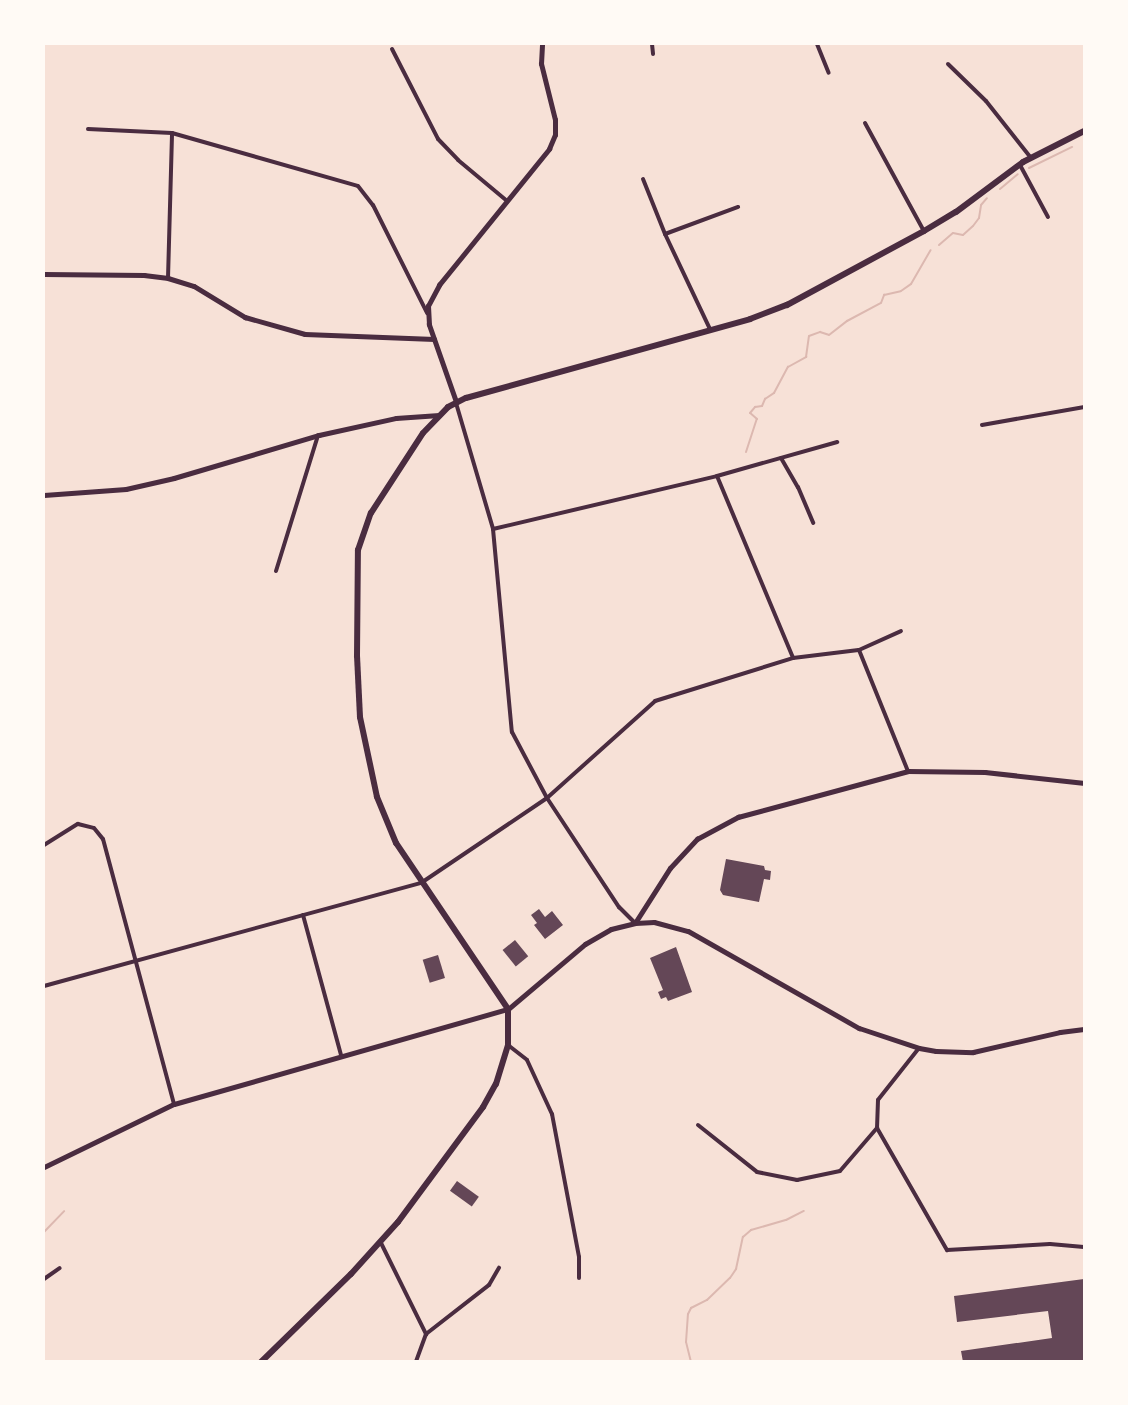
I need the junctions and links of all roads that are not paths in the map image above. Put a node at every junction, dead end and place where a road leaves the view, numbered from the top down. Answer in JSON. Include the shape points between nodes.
{"nodes":[{"id":1,"x":542,"y":44,"type":"edge"},
{"id":2,"x":652,"y":44,"type":"edge"},
{"id":3,"x":816,"y":44,"type":"edge"},
{"id":4,"x":392,"y":49,"type":"dead end"},
{"id":5,"x":653,"y":54,"type":"dead end"},
{"id":6,"x":948,"y":64,"type":"dead end"},
{"id":7,"x":830,"y":73,"type":"dead end"},
{"id":8,"x":865,"y":123,"type":"dead end"},
{"id":9,"x":88,"y":129,"type":"dead end"},
{"id":10,"x":1084,"y":131,"type":"edge"},
{"id":11,"x":172,"y":133,"type":"junction"},
{"id":12,"x":1031,"y":158,"type":"junction"},
{"id":13,"x":1020,"y":165,"type":"junction"},
{"id":14,"x":644,"y":179,"type":"dead end"},
{"id":15,"x":507,"y":201,"type":"junction"},
{"id":16,"x":738,"y":207,"type":"dead end"},
{"id":17,"x":1048,"y":217,"type":"dead end"},
{"id":18,"x":924,"y":231,"type":"junction"},
{"id":19,"x":665,"y":234,"type":"junction"},
{"id":20,"x":44,"y":274,"type":"edge"},
{"id":21,"x":168,"y":278,"type":"junction"},
{"id":22,"x":427,"y":313,"type":"junction"},
{"id":23,"x":710,"y":329,"type":"junction"},
{"id":24,"x":434,"y":339,"type":"junction"},
{"id":25,"x":456,"y":402,"type":"junction"},
{"id":26,"x":1084,"y":407,"type":"edge"},
{"id":27,"x":439,"y":415,"type":"junction"},
{"id":28,"x":982,"y":425,"type":"dead end"},
{"id":29,"x":319,"y":435,"type":"junction"},
{"id":30,"x":837,"y":442,"type":"dead end"},
{"id":31,"x":781,"y":458,"type":"junction"},
{"id":32,"x":717,"y":476,"type":"junction"},
{"id":33,"x":44,"y":495,"type":"edge"},
{"id":34,"x":813,"y":523,"type":"dead end"},
{"id":35,"x":493,"y":529,"type":"junction"},
{"id":36,"x":276,"y":571,"type":"dead end"},
{"id":37,"x":901,"y":631,"type":"dead end"},
{"id":38,"x":859,"y":650,"type":"junction"},
{"id":39,"x":793,"y":658,"type":"junction"},
{"id":40,"x":908,"y":771,"type":"junction"},
{"id":41,"x":1084,"y":783,"type":"edge"},
{"id":42,"x":547,"y":798,"type":"junction"},
{"id":43,"x":44,"y":845,"type":"edge"},
{"id":44,"x":421,"y":883,"type":"junction"},
{"id":45,"x":303,"y":915,"type":"junction"},
{"id":46,"x":635,"y":923,"type":"junction"},
{"id":47,"x":137,"y":958,"type":"junction"},
{"id":48,"x":44,"y":986,"type":"edge"},
{"id":49,"x":508,"y":1009,"type":"junction"},
{"id":50,"x":1084,"y":1029,"type":"edge"},
{"id":51,"x":508,"y":1045,"type":"junction"},
{"id":52,"x":919,"y":1048,"type":"junction"},
{"id":53,"x":341,"y":1055,"type":"junction"},
{"id":54,"x":174,"y":1104,"type":"junction"},
{"id":55,"x":698,"y":1125,"type":"dead end"},
{"id":56,"x":878,"y":1128,"type":"junction"},
{"id":57,"x":44,"y":1167,"type":"edge"},
{"id":58,"x":381,"y":1243,"type":"junction"},
{"id":59,"x":1084,"y":1247,"type":"edge"},
{"id":60,"x":60,"y":1268,"type":"dead end"},
{"id":61,"x":499,"y":1268,"type":"dead end"},
{"id":62,"x":579,"y":1278,"type":"dead end"},
{"id":63,"x":44,"y":1279,"type":"edge"},
{"id":64,"x":426,"y":1334,"type":"junction"},
{"id":65,"x":261,"y":1362,"type":"edge"},
{"id":66,"x":416,"y":1362,"type":"edge"}],
"edges":[{"from":1,"to":15,"type":"street","via":[[541,64],[555,135],[549,149]]},
{"from":2,"to":5,"type":"street"},
{"from":3,"to":7,"type":"street"},
{"from":4,"to":15,"type":"street","via":[[438,139]]},
{"from":6,"to":12,"type":"street","via":[[996,112]]},
{"from":8,"to":18,"type":"street"},
{"from":9,"to":11,"type":"street"},
{"from":10,"to":12,"type":"main road"},
{"from":11,"to":21,"type":"street"},
{"from":11,"to":22,"type":"street","via":[[358,186],[373,205]]},
{"from":12,"to":13,"type":"main road"},
{"from":13,"to":17,"type":"street"},
{"from":13,"to":18,"type":"main road"},
{"from":14,"to":19,"type":"street"},
{"from":15,"to":22,"type":"street","via":[[439,285]]},
{"from":16,"to":19,"type":"street"},
{"from":18,"to":23,"type":"main road","via":[[787,305]]},
{"from":19,"to":23,"type":"street"},
{"from":20,"to":21,"type":"street"},
{"from":21,"to":24,"type":"street","via":[[194,286],[245,317],[305,334]]},
{"from":22,"to":24,"type":"street"},
{"from":23,"to":25,"type":"main road"},
{"from":24,"to":25,"type":"street"},
{"from":25,"to":27,"type":"main road"},
{"from":25,"to":35,"type":"street"},
{"from":26,"to":28,"type":"street"},
{"from":27,"to":29,"type":"street","via":[[396,418]]},
{"from":27,"to":44,"type":"main road","via":[[371,513],[361,535],[356,568],[357,690],[372,778],[396,843]]},
{"from":29,"to":33,"type":"street","via":[[135,486],[105,492]]},
{"from":29,"to":36,"type":"street"},
{"from":30,"to":31,"type":"street"},
{"from":31,"to":32,"type":"street"},
{"from":31,"to":34,"type":"street"},
{"from":32,"to":35,"type":"street"},
{"from":32,"to":39,"type":"street"},
{"from":35,"to":42,"type":"street","via":[[512,732]]},
{"from":37,"to":38,"type":"street"},
{"from":38,"to":39,"type":"street"},
{"from":38,"to":40,"type":"street"},
{"from":39,"to":42,"type":"street","via":[[655,701]]},
{"from":40,"to":41,"type":"street","via":[[985,772]]},
{"from":40,"to":46,"type":"street","via":[[738,817],[697,838],[670,868]]},
{"from":42,"to":44,"type":"street"},
{"from":42,"to":46,"type":"street","via":[[619,907]]},
{"from":43,"to":47,"type":"street","via":[[78,824],[94,828],[103,839]]},
{"from":44,"to":45,"type":"street"},
{"from":44,"to":49,"type":"main road"},
{"from":45,"to":47,"type":"street"},
{"from":45,"to":53,"type":"street"},
{"from":46,"to":49,"type":"main road","via":[[611,929],[585,944]]},
{"from":46,"to":52,"type":"main road","via":[[654,922],[688,931],[859,1028]]},
{"from":47,"to":48,"type":"street"},
{"from":47,"to":54,"type":"street"},
{"from":49,"to":51,"type":"main road"},
{"from":49,"to":53,"type":"main road"},
{"from":50,"to":52,"type":"main road","via":[[973,1052]]},
{"from":51,"to":58,"type":"main road","via":[[496,1084],[483,1107]]},
{"from":51,"to":62,"type":"street","via":[[527,1060],[552,1114],[579,1257]]},
{"from":52,"to":56,"type":"street","via":[[878,1100]]},
{"from":53,"to":54,"type":"main road"},
{"from":54,"to":57,"type":"main road"},
{"from":55,"to":56,"type":"street","via":[[758,1172],[797,1180],[840,1171]]},
{"from":56,"to":59,"type":"street","via":[[947,1250],[1050,1244]]},
{"from":58,"to":64,"type":"street"},
{"from":58,"to":65,"type":"main road"},
{"from":60,"to":63,"type":"street"},
{"from":61,"to":64,"type":"street","via":[[489,1285]]},
{"from":64,"to":66,"type":"street"}]}
